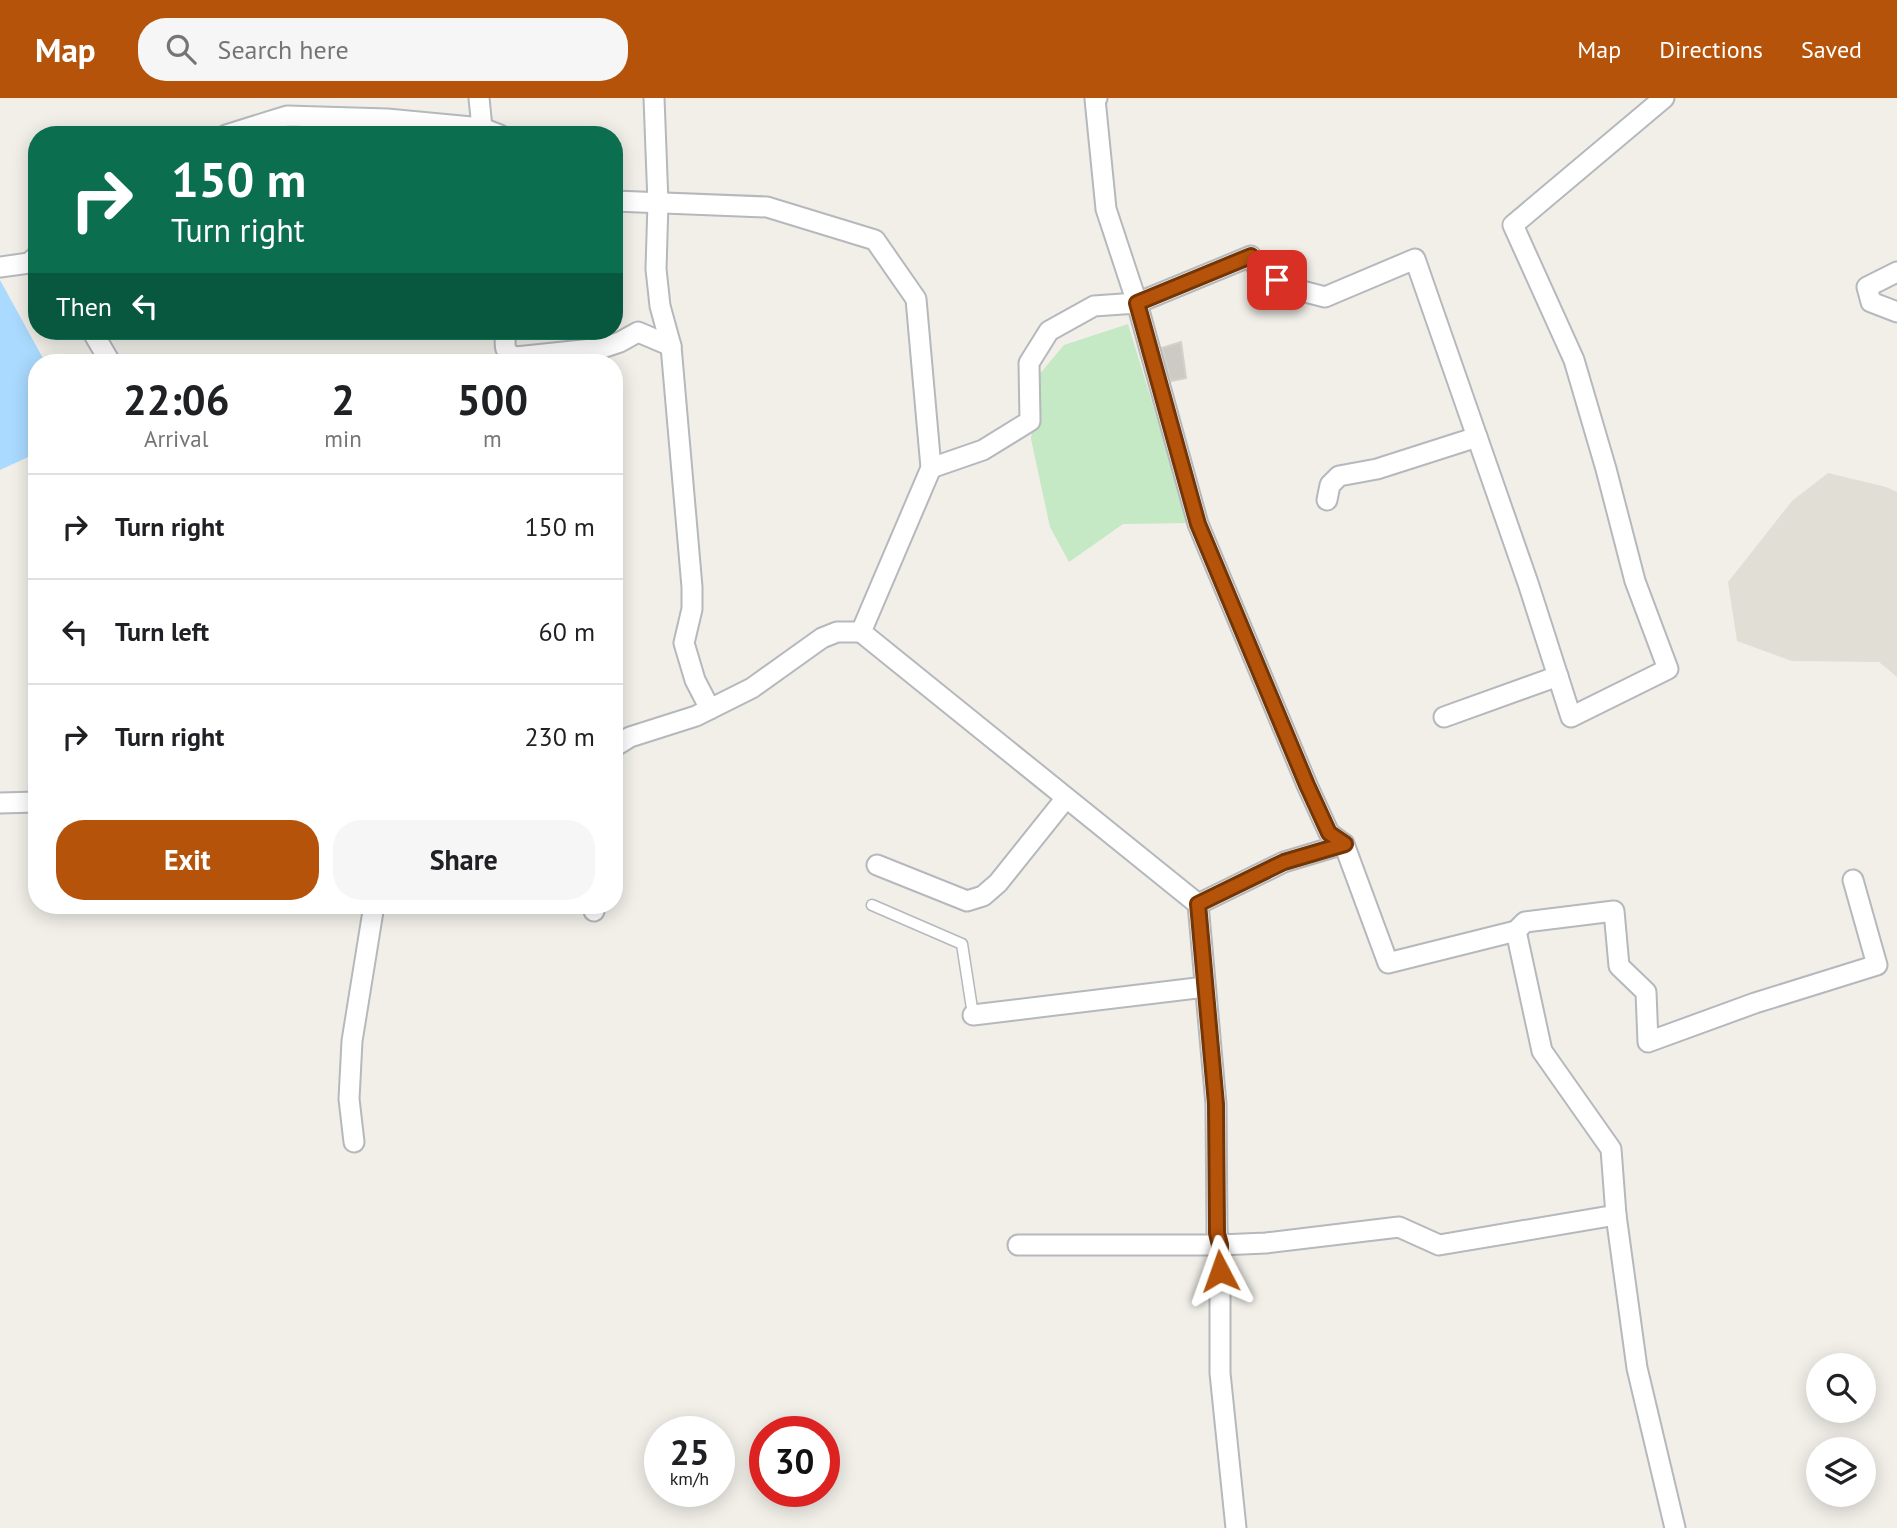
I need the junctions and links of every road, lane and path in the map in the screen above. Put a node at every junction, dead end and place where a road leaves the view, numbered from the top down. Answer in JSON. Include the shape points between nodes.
{"nodes":[{"id":1,"x":479,"y":98,"type":"edge"},
{"id":2,"x":654,"y":98,"type":"edge"},
{"id":3,"x":1097,"y":98,"type":"edge"},
{"id":4,"x":1664,"y":98,"type":"edge"},
{"id":5,"x":255,"y":126,"type":"edge"},
{"id":6,"x":441,"y":126,"type":"edge"},
{"id":7,"x":486,"y":126,"type":"edge"},
{"id":8,"x":623,"y":201,"type":"edge"},
{"id":9,"x":658,"y":202,"type":"junction"},
{"id":10,"x":28,"y":263,"type":"edge"},
{"id":11,"x":0,"y":267,"type":"edge"},
{"id":12,"x":1897,"y":272,"type":"edge"},
{"id":13,"x":1137,"y":303,"type":"junction"},
{"id":14,"x":1897,"y":312,"type":"edge"},
{"id":15,"x":671,"y":346,"type":"junction"},
{"id":16,"x":545,"y":354,"type":"edge"},
{"id":17,"x":1477,"y":437,"type":"junction"},
{"id":18,"x":930,"y":468,"type":"junction"},
{"id":19,"x":1326,"y":500,"type":"dead end"},
{"id":20,"x":862,"y":632,"type":"junction"},
{"id":21,"x":1558,"y":676,"type":"junction"},
{"id":22,"x":710,"y":709,"type":"junction"},
{"id":23,"x":1444,"y":718,"type":"dead end"},
{"id":24,"x":623,"y":741,"type":"edge"},
{"id":25,"x":1066,"y":798,"type":"junction"},
{"id":26,"x":28,"y":802,"type":"edge"},
{"id":27,"x":0,"y":803,"type":"edge"},
{"id":28,"x":1345,"y":844,"type":"junction"},
{"id":29,"x":877,"y":865,"type":"dead end"},
{"id":30,"x":1853,"y":880,"type":"dead end"},
{"id":31,"x":1198,"y":904,"type":"junction"},
{"id":32,"x":872,"y":905,"type":"dead end"},
{"id":33,"x":373,"y":914,"type":"edge"},
{"id":34,"x":1516,"y":931,"type":"junction"},
{"id":35,"x":1205,"y":987,"type":"junction"},
{"id":36,"x":973,"y":1015,"type":"joint"},
{"id":37,"x":354,"y":1142,"type":"dead end"},
{"id":38,"x":1616,"y":1215,"type":"junction"},
{"id":39,"x":1018,"y":1245,"type":"dead end"},
{"id":40,"x":1220,"y":1245,"type":"junction"},
{"id":41,"x":1236,"y":1528,"type":"edge"},
{"id":42,"x":1675,"y":1528,"type":"edge"}],
"edges":[{"from":1,"to":7,"type":"street"},
{"from":2,"to":9,"type":"street"},
{"from":3,"to":13,"type":"street","via":[[1106,209]]},
{"from":4,"to":21,"type":"street","via":[[1513,225],[1574,360],[1634,581],[1668,669],[1571,717]]},
{"from":5,"to":6,"type":"street","via":[[287,116]]},
{"from":8,"to":9,"type":"street"},
{"from":9,"to":15,"type":"street","via":[[656,269]]},
{"from":9,"to":18,"type":"street","via":[[767,207],[875,240],[916,299]]},
{"from":10,"to":11,"type":"street"},
{"from":12,"to":14,"type":"street","via":[[1867,287],[1871,302]]},
{"from":13,"to":17,"type":"street","via":[[1251,256],[1259,271],[1294,289],[1325,297],[1416,259]]},
{"from":13,"to":18,"type":"street","via":[[1094,306],[1049,331],[1029,363],[1030,421],[983,450]]},
{"from":13,"to":28,"type":"street","via":[[1198,524],[1329,833]]},
{"from":15,"to":16,"type":"street","via":[[638,332],[602,348]]},
{"from":15,"to":22,"type":"street","via":[[692,587],[684,643]]},
{"from":17,"to":19,"type":"street","via":[[1377,469],[1339,476],[1330,485]]},
{"from":17,"to":21,"type":"street"},
{"from":18,"to":20,"type":"street"},
{"from":20,"to":22,"type":"street","via":[[837,632],[822,638],[752,688]]},
{"from":20,"to":25,"type":"street"},
{"from":21,"to":23,"type":"street"},
{"from":22,"to":24,"type":"street"},
{"from":25,"to":29,"type":"street","via":[[983,896],[967,901]]},
{"from":25,"to":31,"type":"street"},
{"from":26,"to":27,"type":"street"},
{"from":28,"to":31,"type":"street","via":[[1284,862]]},
{"from":28,"to":34,"type":"street","via":[[1388,963]]},
{"from":30,"to":34,"type":"street","via":[[1877,965],[1648,1042],[1646,992],[1619,966],[1614,911],[1525,922]]},
{"from":31,"to":35,"type":"street"},
{"from":32,"to":36,"type":"lane","via":[[962,944]]},
{"from":33,"to":37,"type":"street","via":[[352,1041],[349,1099]]},
{"from":34,"to":38,"type":"street","via":[[1542,1051],[1611,1150]]},
{"from":35,"to":36,"type":"street"},
{"from":35,"to":40,"type":"street","via":[[1216,1104]]},
{"from":38,"to":40,"type":"street","via":[[1439,1245],[1399,1227]]},
{"from":38,"to":42,"type":"street","via":[[1637,1368]]},
{"from":39,"to":40,"type":"street"},
{"from":40,"to":41,"type":"street","via":[[1220,1373]]}]}
